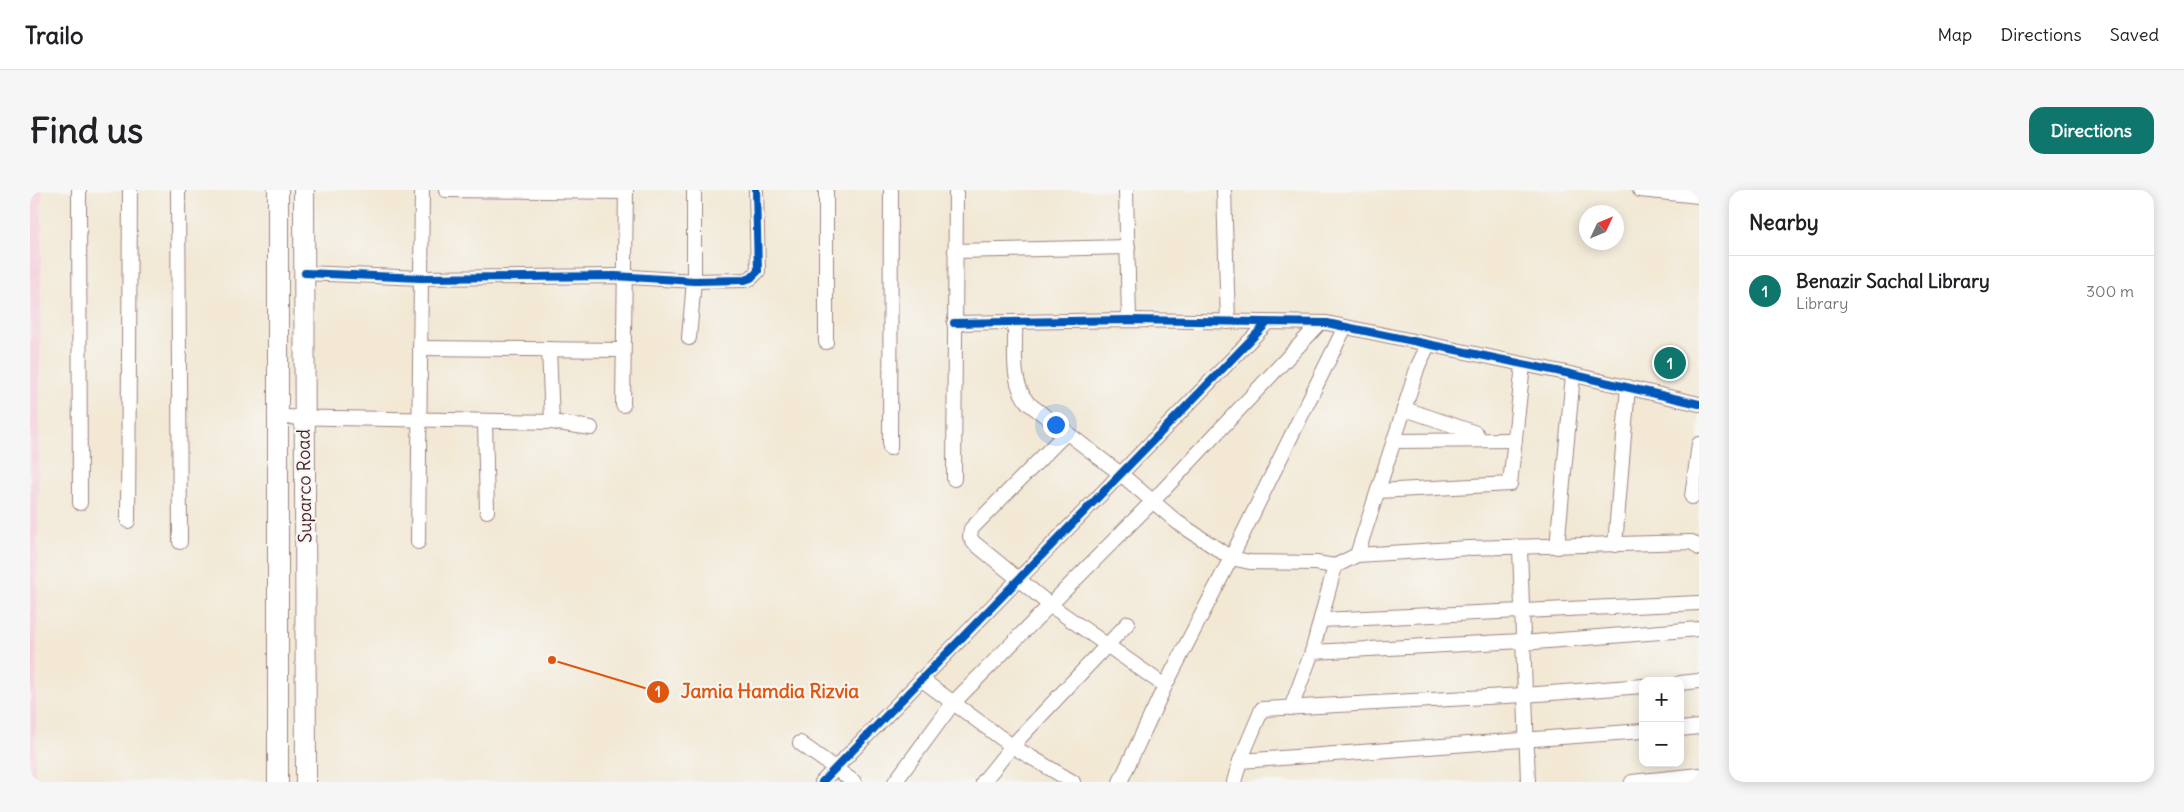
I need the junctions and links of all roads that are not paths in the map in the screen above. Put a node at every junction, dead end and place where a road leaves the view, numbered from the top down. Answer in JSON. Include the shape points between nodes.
{"nodes":[{"id":1,"x":79,"y":190,"type":"edge"},
{"id":2,"x":130,"y":190,"type":"edge"},
{"id":3,"x":178,"y":190,"type":"edge"},
{"id":4,"x":278,"y":190,"type":"edge"},
{"id":5,"x":304,"y":190,"type":"edge"},
{"id":6,"x":422,"y":190,"type":"edge"},
{"id":7,"x":446,"y":190,"type":"edge"},
{"id":8,"x":694,"y":190,"type":"edge"},
{"id":9,"x":756,"y":190,"type":"edge"},
{"id":10,"x":826,"y":190,"type":"edge"},
{"id":11,"x":890,"y":190,"type":"edge"},
{"id":12,"x":956,"y":190,"type":"edge"},
{"id":13,"x":1126,"y":190,"type":"edge"},
{"id":14,"x":1224,"y":190,"type":"edge"},
{"id":15,"x":1640,"y":190,"type":"edge"},
{"id":16,"x":626,"y":191,"type":"edge"},
{"id":17,"x":1699,"y":196,"type":"edge"},
{"id":18,"x":1128,"y":247,"type":"junction"},
{"id":19,"x":955,"y":251,"type":"junction"},
{"id":20,"x":305,"y":273,"type":"junction"},
{"id":21,"x":625,"y":277,"type":"junction"},
{"id":22,"x":421,"y":278,"type":"junction"},
{"id":23,"x":694,"y":281,"type":"junction"},
{"id":24,"x":1129,"y":320,"type":"junction"},
{"id":25,"x":1015,"y":322,"type":"junction"},
{"id":26,"x":1228,"y":322,"type":"junction"},
{"id":27,"x":954,"y":323,"type":"junction"},
{"id":28,"x":1267,"y":323,"type":"junction"},
{"id":29,"x":1320,"y":323,"type":"junction"},
{"id":30,"x":1346,"y":327,"type":"junction"},
{"id":31,"x":689,"y":338,"type":"dead end"},
{"id":32,"x":826,"y":342,"type":"dead end"},
{"id":33,"x":1428,"y":345,"type":"junction"},
{"id":34,"x":420,"y":348,"type":"junction"},
{"id":35,"x":549,"y":349,"type":"junction"},
{"id":36,"x":623,"y":350,"type":"junction"},
{"id":37,"x":1523,"y":365,"type":"junction"},
{"id":38,"x":1573,"y":375,"type":"junction"},
{"id":39,"x":1628,"y":388,"type":"junction"},
{"id":40,"x":1699,"y":404,"type":"edge"},
{"id":41,"x":622,"y":405,"type":"dead end"},
{"id":42,"x":1405,"y":409,"type":"junction"},
{"id":43,"x":278,"y":417,"type":"junction"},
{"id":44,"x":303,"y":417,"type":"junction"},
{"id":45,"x":419,"y":420,"type":"junction"},
{"id":46,"x":485,"y":421,"type":"junction"},
{"id":47,"x":552,"y":422,"type":"junction"},
{"id":48,"x":591,"y":428,"type":"dead end"},
{"id":49,"x":1067,"y":432,"type":"junction"},
{"id":50,"x":1480,"y":440,"type":"junction"},
{"id":51,"x":1515,"y":440,"type":"junction"},
{"id":52,"x":1394,"y":441,"type":"junction"},
{"id":53,"x":1699,"y":444,"type":"edge"},
{"id":54,"x":890,"y":448,"type":"dead end"},
{"id":55,"x":1122,"y":475,"type":"junction"},
{"id":56,"x":954,"y":479,"type":"dead end"},
{"id":57,"x":1378,"y":491,"type":"junction"},
{"id":58,"x":1692,"y":497,"type":"dead end"},
{"id":59,"x":1153,"y":501,"type":"junction"},
{"id":60,"x":80,"y":503,"type":"dead end"},
{"id":61,"x":487,"y":511,"type":"dead end"},
{"id":62,"x":128,"y":520,"type":"dead end"},
{"id":63,"x":180,"y":542,"type":"dead end"},
{"id":64,"x":418,"y":542,"type":"dead end"},
{"id":65,"x":1615,"y":545,"type":"junction"},
{"id":66,"x":1557,"y":547,"type":"junction"},
{"id":67,"x":1520,"y":548,"type":"junction"},
{"id":68,"x":1699,"y":548,"type":"edge"},
{"id":69,"x":1357,"y":555,"type":"junction"},
{"id":70,"x":1232,"y":558,"type":"junction"},
{"id":71,"x":1335,"y":566,"type":"junction"},
{"id":72,"x":1017,"y":580,"type":"junction"},
{"id":73,"x":1699,"y":603,"type":"edge"},
{"id":74,"x":1050,"y":605,"type":"junction"},
{"id":75,"x":1522,"y":611,"type":"junction"},
{"id":76,"x":1320,"y":620,"type":"junction"},
{"id":77,"x":1128,"y":623,"type":"dead end"},
{"id":78,"x":1699,"y":629,"type":"edge"},
{"id":79,"x":1522,"y":642,"type":"junction"},
{"id":80,"x":1106,"y":645,"type":"junction"},
{"id":81,"x":1312,"y":652,"type":"junction"},
{"id":82,"x":921,"y":679,"type":"junction"},
{"id":83,"x":1699,"y":681,"type":"edge"},
{"id":84,"x":1684,"y":683,"type":"edge"},
{"id":85,"x":1165,"y":686,"type":"junction"},
{"id":86,"x":1639,"y":686,"type":"edge"},
{"id":87,"x":1524,"y":695,"type":"junction"},
{"id":88,"x":953,"y":703,"type":"junction"},
{"id":89,"x":1291,"y":708,"type":"junction"},
{"id":90,"x":1699,"y":727,"type":"edge"},
{"id":91,"x":1684,"y":729,"type":"edge"},
{"id":92,"x":1639,"y":731,"type":"edge"},
{"id":93,"x":1526,"y":739,"type":"junction"},
{"id":94,"x":800,"y":743,"type":"dead end"},
{"id":95,"x":1012,"y":746,"type":"junction"},
{"id":96,"x":1240,"y":761,"type":"junction"},
{"id":97,"x":836,"y":770,"type":"junction"},
{"id":98,"x":1699,"y":776,"type":"edge"},
{"id":99,"x":278,"y":782,"type":"edge"},
{"id":100,"x":306,"y":782,"type":"edge"},
{"id":101,"x":822,"y":782,"type":"edge"},
{"id":102,"x":854,"y":782,"type":"edge"},
{"id":103,"x":894,"y":782,"type":"edge"},
{"id":104,"x":983,"y":782,"type":"edge"},
{"id":105,"x":1073,"y":782,"type":"edge"},
{"id":106,"x":1120,"y":782,"type":"edge"},
{"id":107,"x":1234,"y":782,"type":"edge"},
{"id":108,"x":1528,"y":782,"type":"edge"},
{"id":109,"x":1632,"y":782,"type":"edge"}],
"edges":[{"from":1,"to":60,"type":"street"},
{"from":2,"to":62,"type":"street"},
{"from":3,"to":63,"type":"street"},
{"from":4,"to":43,"type":"main road","name":"Suparco Road"},
{"from":5,"to":20,"type":"main road","name":"Suparco Road"},
{"from":6,"to":22,"type":"street"},
{"from":7,"to":16,"type":"street"},
{"from":8,"to":23,"type":"street"},
{"from":9,"to":23,"type":"street","via":[[758,272],[745,280]]},
{"from":10,"to":32,"type":"street"},
{"from":11,"to":54,"type":"street"},
{"from":12,"to":19,"type":"street"},
{"from":13,"to":18,"type":"street"},
{"from":14,"to":26,"type":"street"},
{"from":15,"to":17,"type":"street"},
{"from":16,"to":21,"type":"street"},
{"from":18,"to":19,"type":"street"},
{"from":18,"to":24,"type":"street"},
{"from":19,"to":27,"type":"street"},
{"from":20,"to":22,"type":"street"},
{"from":20,"to":44,"type":"main road","name":"Suparco Road"},
{"from":21,"to":22,"type":"street"},
{"from":21,"to":23,"type":"street"},
{"from":21,"to":36,"type":"street"},
{"from":22,"to":34,"type":"street"},
{"from":23,"to":31,"type":"street"},
{"from":24,"to":25,"type":"street"},
{"from":24,"to":26,"type":"street"},
{"from":25,"to":27,"type":"street"},
{"from":25,"to":49,"type":"street","via":[[1017,384],[1021,395]]},
{"from":26,"to":28,"type":"street"},
{"from":27,"to":56,"type":"street"},
{"from":28,"to":29,"type":"street"},
{"from":28,"to":55,"type":"street"},
{"from":29,"to":30,"type":"street"},
{"from":29,"to":59,"type":"street"},
{"from":30,"to":33,"type":"street"},
{"from":30,"to":70,"type":"street"},
{"from":33,"to":37,"type":"street"},
{"from":33,"to":42,"type":"street"},
{"from":34,"to":35,"type":"street"},
{"from":34,"to":45,"type":"street"},
{"from":35,"to":36,"type":"street"},
{"from":35,"to":47,"type":"street"},
{"from":36,"to":41,"type":"street"},
{"from":37,"to":38,"type":"street"},
{"from":37,"to":51,"type":"street"},
{"from":38,"to":39,"type":"street"},
{"from":38,"to":66,"type":"street"},
{"from":39,"to":40,"type":"street"},
{"from":39,"to":65,"type":"street"},
{"from":42,"to":50,"type":"street","via":[[1476,433]]},
{"from":42,"to":52,"type":"street"},
{"from":43,"to":44,"type":"street"},
{"from":43,"to":99,"type":"main road","name":"Suparco Road"},
{"from":44,"to":45,"type":"street"},
{"from":44,"to":100,"type":"main road","name":"Suparco Road"},
{"from":45,"to":46,"type":"street"},
{"from":45,"to":64,"type":"street"},
{"from":46,"to":47,"type":"street"},
{"from":46,"to":61,"type":"street"},
{"from":47,"to":48,"type":"street"},
{"from":49,"to":55,"type":"street"},
{"from":49,"to":72,"type":"street","via":[[970,532],[973,542]]},
{"from":50,"to":51,"type":"street"},
{"from":50,"to":52,"type":"street"},
{"from":51,"to":57,"type":"street","via":[[1510,484]]},
{"from":52,"to":57,"type":"street"},
{"from":53,"to":58,"type":"street"},
{"from":55,"to":59,"type":"street"},
{"from":55,"to":72,"type":"street"},
{"from":57,"to":69,"type":"street"},
{"from":59,"to":70,"type":"street"},
{"from":59,"to":74,"type":"street"},
{"from":65,"to":66,"type":"street"},
{"from":65,"to":68,"type":"street","via":[[1692,542]]},
{"from":66,"to":67,"type":"street"},
{"from":67,"to":69,"type":"street"},
{"from":67,"to":75,"type":"street"},
{"from":69,"to":71,"type":"street"},
{"from":70,"to":71,"type":"street","via":[[1250,562],[1316,562]]},
{"from":70,"to":85,"type":"street"},
{"from":71,"to":76,"type":"street"},
{"from":72,"to":74,"type":"street"},
{"from":72,"to":82,"type":"street"},
{"from":73,"to":75,"type":"street"},
{"from":74,"to":80,"type":"street"},
{"from":74,"to":88,"type":"street"},
{"from":75,"to":76,"type":"street"},
{"from":75,"to":79,"type":"street"},
{"from":76,"to":81,"type":"street"},
{"from":77,"to":80,"type":"street"},
{"from":78,"to":79,"type":"street"},
{"from":79,"to":81,"type":"street"},
{"from":79,"to":87,"type":"street"},
{"from":80,"to":85,"type":"street"},
{"from":80,"to":95,"type":"street"},
{"from":81,"to":89,"type":"street"},
{"from":82,"to":88,"type":"street"},
{"from":82,"to":97,"type":"street"},
{"from":83,"to":84,"type":"street"},
{"from":85,"to":106,"type":"street"},
{"from":86,"to":87,"type":"street"},
{"from":87,"to":89,"type":"street"},
{"from":87,"to":93,"type":"street"},
{"from":88,"to":95,"type":"street"},
{"from":88,"to":103,"type":"street"},
{"from":89,"to":96,"type":"street","via":[[1262,709]]},
{"from":90,"to":91,"type":"street"},
{"from":92,"to":93,"type":"street"},
{"from":93,"to":96,"type":"street"},
{"from":93,"to":108,"type":"street"},
{"from":94,"to":97,"type":"street"},
{"from":95,"to":104,"type":"street"},
{"from":95,"to":105,"type":"street"},
{"from":96,"to":107,"type":"street"},
{"from":97,"to":101,"type":"street"},
{"from":97,"to":102,"type":"street"},
{"from":98,"to":109,"type":"street"}]}
